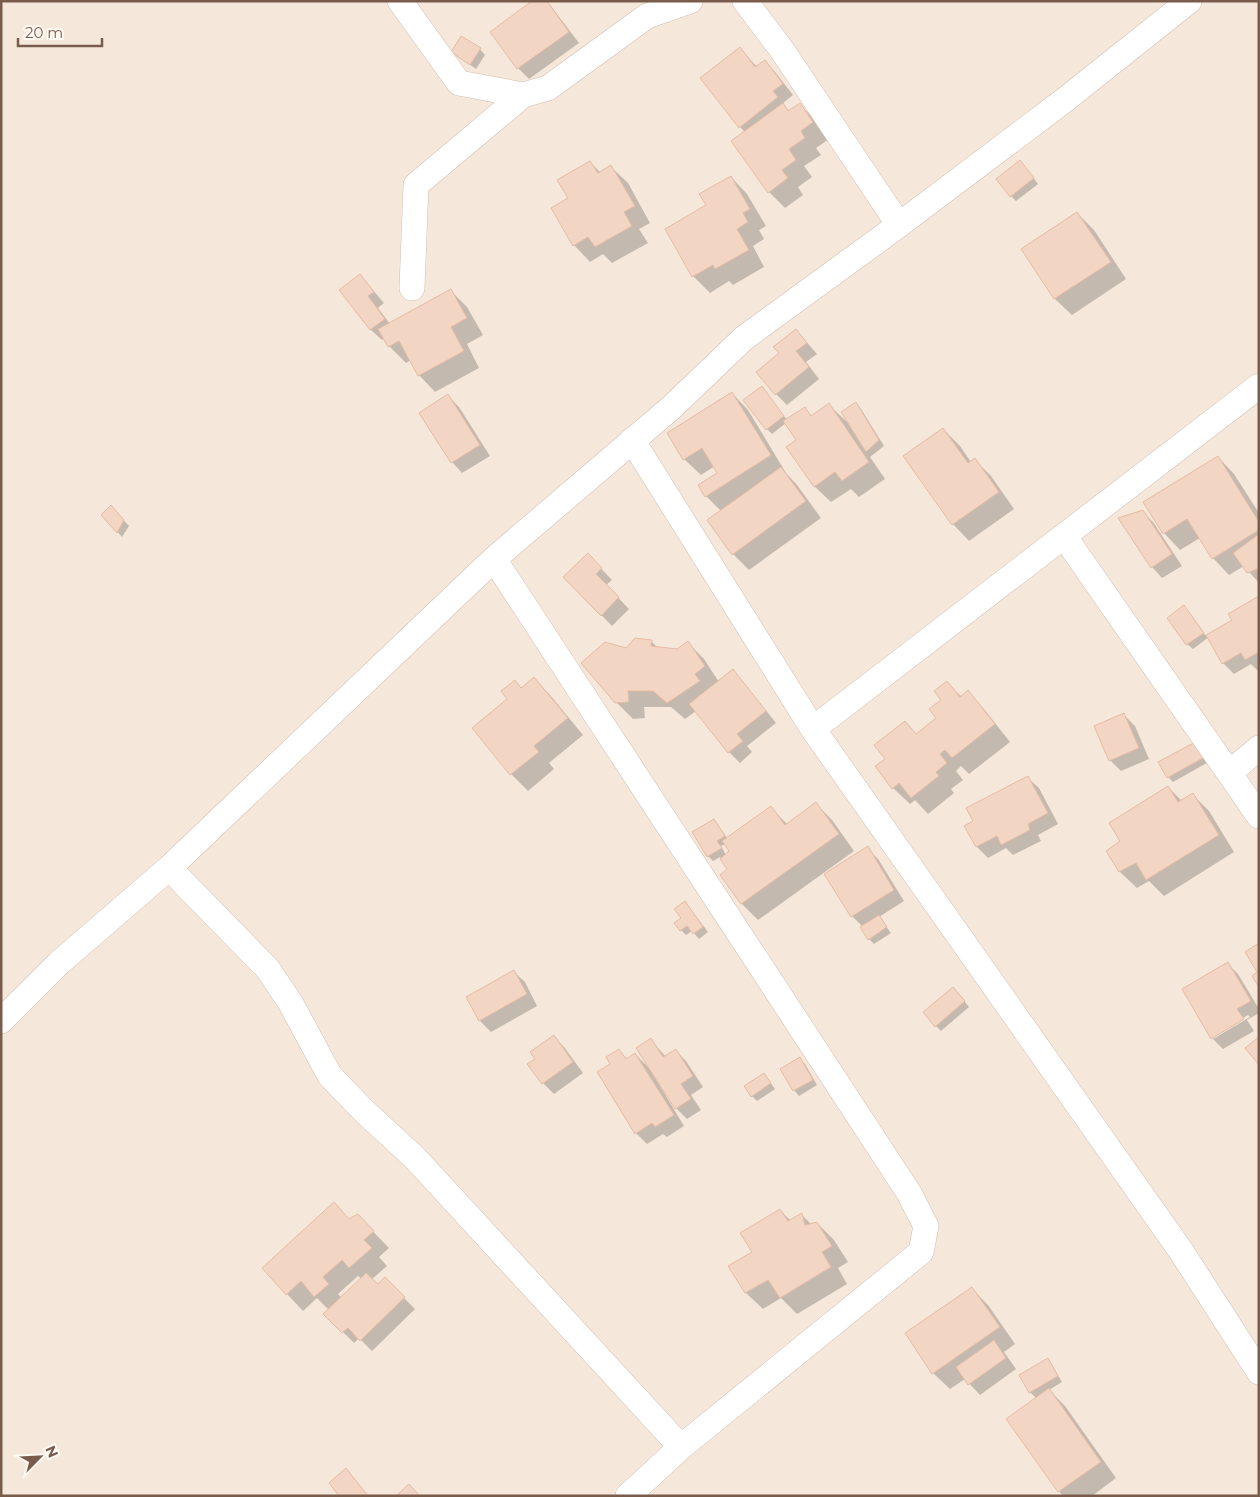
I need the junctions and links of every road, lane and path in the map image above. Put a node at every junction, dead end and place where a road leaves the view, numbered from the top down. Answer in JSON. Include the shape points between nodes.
{"nodes":[{"id":1,"x":400,"y":1,"type":"edge"},
{"id":2,"x":690,"y":1,"type":"edge"},
{"id":3,"x":745,"y":1,"type":"edge"},
{"id":4,"x":1189,"y":1,"type":"edge"},
{"id":5,"x":523,"y":95,"type":"junction"},
{"id":6,"x":899,"y":225,"type":"junction"},
{"id":7,"x":412,"y":288,"type":"dead end"},
{"id":8,"x":1259,"y":386,"type":"edge"},
{"id":9,"x":632,"y":440,"type":"junction"},
{"id":10,"x":1064,"y":536,"type":"junction"},
{"id":11,"x":494,"y":559,"type":"junction"},
{"id":12,"x":814,"y":729,"type":"junction"},
{"id":13,"x":1259,"y":748,"type":"edge"},
{"id":14,"x":1229,"y":773,"type":"junction"},
{"id":15,"x":1259,"y":816,"type":"edge"},
{"id":16,"x":169,"y":868,"type":"junction"},
{"id":17,"x":1,"y":1020,"type":"edge"},
{"id":18,"x":1259,"y":1372,"type":"edge"},
{"id":19,"x":681,"y":1447,"type":"junction"},
{"id":20,"x":628,"y":1496,"type":"edge"}],
"edges":[{"from":1,"to":5,"type":"street","via":[[459,83]]},
{"from":2,"to":5,"type":"street","via":[[647,16],[548,88]]},
{"from":3,"to":6,"type":"street","via":[[782,50]]},
{"from":4,"to":6,"type":"street"},
{"from":5,"to":7,"type":"street","via":[[416,185]]},
{"from":6,"to":9,"type":"street","via":[[744,338],[672,407]]},
{"from":8,"to":10,"type":"street"},
{"from":9,"to":11,"type":"street"},
{"from":9,"to":12,"type":"street"},
{"from":10,"to":12,"type":"street"},
{"from":10,"to":14,"type":"street"},
{"from":11,"to":16,"type":"street"},
{"from":11,"to":19,"type":"street","via":[[909,1193],[926,1226],[921,1252]]},
{"from":12,"to":18,"type":"street","via":[[1181,1251]]},
{"from":13,"to":14,"type":"street"},
{"from":14,"to":15,"type":"street"},
{"from":16,"to":17,"type":"street","via":[[59,963]]},
{"from":16,"to":19,"type":"street","via":[[267,968],[290,1002],[330,1076],[415,1158]]},
{"from":19,"to":20,"type":"street"}]}
